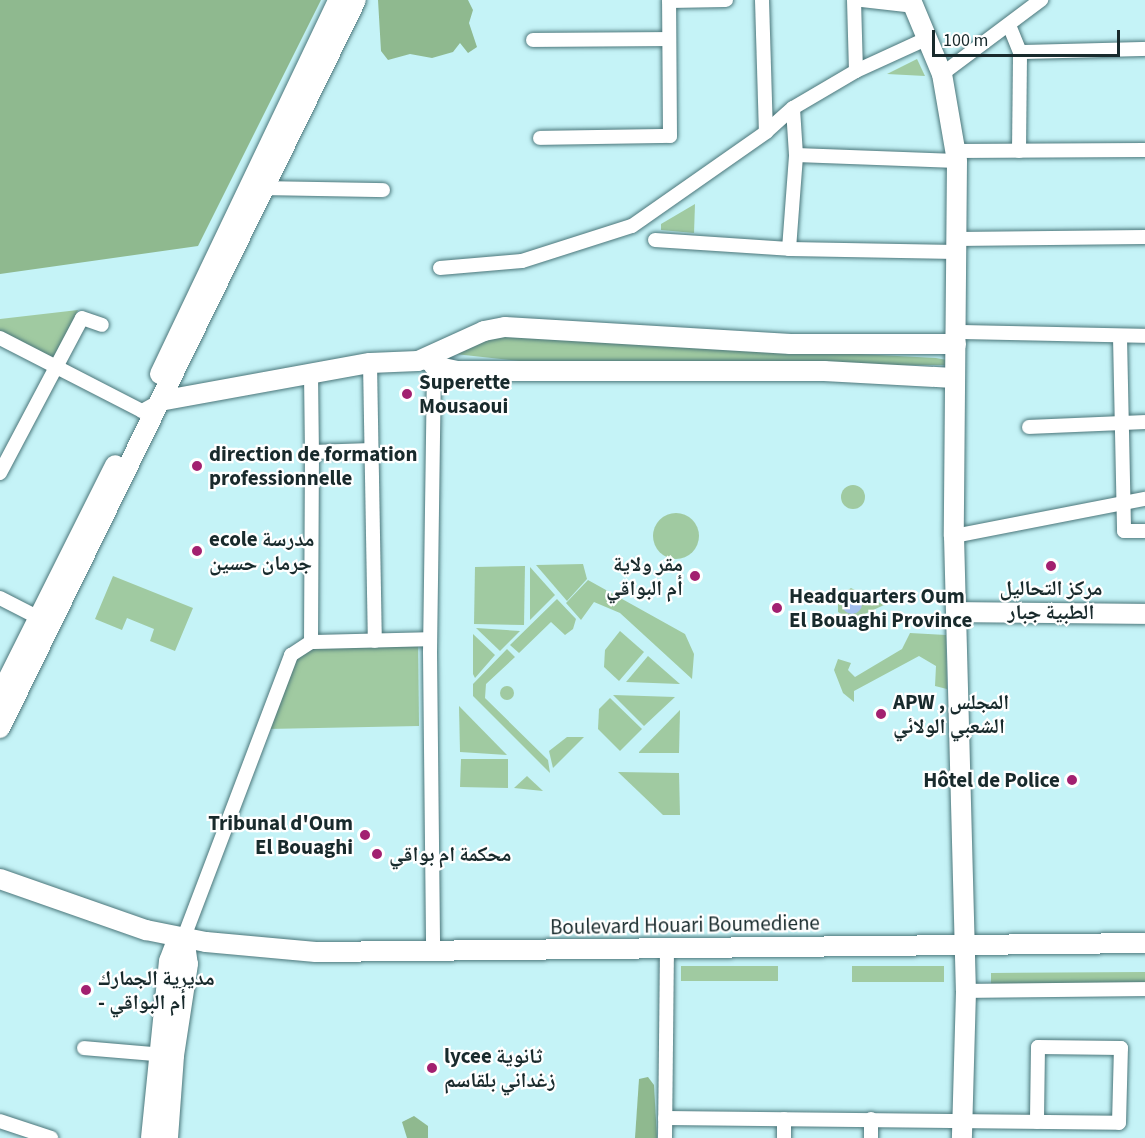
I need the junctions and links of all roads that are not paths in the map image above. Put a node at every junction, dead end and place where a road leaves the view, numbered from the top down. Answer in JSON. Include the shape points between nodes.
{"nodes":[{"id":1,"x":338,"y":0,"type":"edge"},
{"id":2,"x":356,"y":0,"type":"edge"},
{"id":3,"x":726,"y":0,"type":"edge"},
{"id":4,"x":762,"y":0,"type":"edge"},
{"id":5,"x":854,"y":0,"type":"edge"},
{"id":6,"x":862,"y":0,"type":"edge"},
{"id":7,"x":1041,"y":0,"type":"edge"},
{"id":8,"x":669,"y":1,"type":"edge"},
{"id":9,"x":916,"y":2,"type":"edge"},
{"id":10,"x":1009,"y":25,"type":"junction"},
{"id":11,"x":928,"y":38,"type":"junction"},
{"id":12,"x":669,"y":39,"type":"junction"},
{"id":13,"x":532,"y":40,"type":"dead end"},
{"id":14,"x":1145,"y":48,"type":"edge"},
{"id":15,"x":1020,"y":52,"type":"junction"},
{"id":16,"x":856,"y":71,"type":"junction"},
{"id":17,"x":942,"y":74,"type":"junction"},
{"id":18,"x":793,"y":108,"type":"junction"},
{"id":19,"x":766,"y":132,"type":"junction"},
{"id":20,"x":540,"y":138,"type":"dead end"},
{"id":21,"x":1145,"y":150,"type":"edge"},
{"id":22,"x":1019,"y":151,"type":"junction"},
{"id":23,"x":796,"y":155,"type":"junction"},
{"id":24,"x":956,"y":156,"type":"junction"},
{"id":25,"x":267,"y":188,"type":"junction"},
{"id":26,"x":383,"y":190,"type":"dead end"},
{"id":27,"x":1145,"y":237,"type":"edge"},
{"id":28,"x":655,"y":240,"type":"dead end"},
{"id":29,"x":956,"y":246,"type":"junction"},
{"id":30,"x":789,"y":249,"type":"junction"},
{"id":31,"x":440,"y":268,"type":"dead end"},
{"id":32,"x":102,"y":325,"type":"dead end"},
{"id":33,"x":1145,"y":336,"type":"edge"},
{"id":34,"x":1120,"y":337,"type":"junction"},
{"id":35,"x":0,"y":338,"type":"edge"},
{"id":36,"x":957,"y":338,"type":"junction"},
{"id":37,"x":370,"y":363,"type":"junction"},
{"id":38,"x":426,"y":364,"type":"junction"},
{"id":39,"x":56,"y":366,"type":"junction"},
{"id":40,"x":311,"y":373,"type":"junction"},
{"id":41,"x":953,"y":378,"type":"junction"},
{"id":42,"x":160,"y":401,"type":"junction"},
{"id":43,"x":142,"y":411,"type":"junction"},
{"id":44,"x":1120,"y":422,"type":"junction"},
{"id":45,"x":1145,"y":422,"type":"edge"},
{"id":46,"x":1029,"y":427,"type":"dead end"},
{"id":47,"x":372,"y":450,"type":"junction"},
{"id":48,"x":312,"y":452,"type":"junction"},
{"id":49,"x":0,"y":473,"type":"edge"},
{"id":50,"x":1145,"y":499,"type":"edge"},
{"id":51,"x":1122,"y":503,"type":"junction"},
{"id":52,"x":1145,"y":531,"type":"edge"},
{"id":53,"x":954,"y":536,"type":"junction"},
{"id":54,"x":0,"y":598,"type":"edge"},
{"id":55,"x":956,"y":612,"type":"junction"},
{"id":56,"x":1145,"y":614,"type":"edge"},
{"id":57,"x":46,"y":622,"type":"junction"},
{"id":58,"x":430,"y":639,"type":"junction"},
{"id":59,"x":375,"y":641,"type":"junction"},
{"id":60,"x":311,"y":642,"type":"junction"},
{"id":61,"x":0,"y":695,"type":"edge"},
{"id":62,"x":0,"y":728,"type":"edge"},
{"id":63,"x":0,"y":865,"type":"edge"},
{"id":64,"x":0,"y":879,"type":"edge"},
{"id":65,"x":146,"y":930,"type":"junction"},
{"id":66,"x":185,"y":932,"type":"junction"},
{"id":67,"x":226,"y":942,"type":"junction"},
{"id":68,"x":1145,"y":943,"type":"edge"},
{"id":69,"x":964,"y":946,"type":"junction"},
{"id":70,"x":667,"y":948,"type":"junction"},
{"id":71,"x":433,"y":953,"type":"junction"},
{"id":72,"x":177,"y":974,"type":"junction"},
{"id":73,"x":1145,"y":989,"type":"edge"},
{"id":74,"x":966,"y":991,"type":"junction"},
{"id":75,"x":84,"y":1048,"type":"dead end"},
{"id":76,"x":167,"y":1055,"type":"junction"},
{"id":77,"x":665,"y":1118,"type":"junction"},
{"id":78,"x":784,"y":1119,"type":"junction"},
{"id":79,"x":871,"y":1119,"type":"junction"},
{"id":80,"x":0,"y":1120,"type":"edge"},
{"id":81,"x":1037,"y":1122,"type":"junction"},
{"id":82,"x":962,"y":1130,"type":"edge"},
{"id":83,"x":51,"y":1138,"type":"edge"},
{"id":84,"x":151,"y":1138,"type":"edge"},
{"id":85,"x":168,"y":1138,"type":"edge"},
{"id":86,"x":665,"y":1138,"type":"edge"},
{"id":87,"x":784,"y":1138,"type":"edge"},
{"id":88,"x":871,"y":1138,"type":"edge"}],
"edges":[{"from":1,"to":43,"type":"main road"},
{"from":2,"to":25,"type":"main road"},
{"from":3,"to":8,"type":"street"},
{"from":4,"to":19,"type":"street"},
{"from":5,"to":16,"type":"street"},
{"from":6,"to":9,"type":"street"},
{"from":7,"to":10,"type":"street"},
{"from":8,"to":12,"type":"street"},
{"from":9,"to":11,"type":"main road"},
{"from":10,"to":15,"type":"street"},
{"from":10,"to":17,"type":"street"},
{"from":11,"to":16,"type":"street"},
{"from":11,"to":17,"type":"main road"},
{"from":12,"to":13,"type":"street"},
{"from":12,"to":20,"type":"street","via":[[670,136]]},
{"from":14,"to":15,"type":"street"},
{"from":15,"to":22,"type":"street"},
{"from":16,"to":18,"type":"street"},
{"from":17,"to":24,"type":"main road"},
{"from":18,"to":19,"type":"street"},
{"from":18,"to":23,"type":"street"},
{"from":19,"to":31,"type":"street","via":[[632,226],[522,261]]},
{"from":21,"to":22,"type":"street"},
{"from":22,"to":24,"type":"street"},
{"from":23,"to":24,"type":"street"},
{"from":23,"to":30,"type":"street"},
{"from":24,"to":29,"type":"main road"},
{"from":25,"to":26,"type":"street"},
{"from":25,"to":42,"type":"main road"},
{"from":27,"to":29,"type":"street"},
{"from":28,"to":30,"type":"street"},
{"from":29,"to":30,"type":"street"},
{"from":29,"to":36,"type":"main road"},
{"from":32,"to":39,"type":"street","via":[[82,318]]},
{"from":33,"to":34,"type":"street"},
{"from":34,"to":36,"type":"street"},
{"from":34,"to":44,"type":"street"},
{"from":35,"to":39,"type":"street"},
{"from":36,"to":38,"type":"main road","via":[[790,344],[505,327],[484,331]]},
{"from":36,"to":41,"type":"main road"},
{"from":37,"to":38,"type":"main road"},
{"from":37,"to":40,"type":"main road"},
{"from":37,"to":47,"type":"street"},
{"from":38,"to":41,"type":"main road","via":[[458,371],[824,371]]},
{"from":38,"to":58,"type":"street"},
{"from":39,"to":43,"type":"street"},
{"from":39,"to":49,"type":"street"},
{"from":40,"to":42,"type":"main road"},
{"from":40,"to":48,"type":"street"},
{"from":41,"to":53,"type":"main road"},
{"from":42,"to":43,"type":"street"},
{"from":42,"to":57,"type":"main road"},
{"from":43,"to":57,"type":"main road"},
{"from":44,"to":45,"type":"street"},
{"from":44,"to":46,"type":"street"},
{"from":44,"to":51,"type":"street"},
{"from":47,"to":48,"type":"street"},
{"from":47,"to":59,"type":"street"},
{"from":48,"to":60,"type":"street"},
{"from":50,"to":51,"type":"street"},
{"from":51,"to":52,"type":"street","via":[[1124,531]]},
{"from":51,"to":53,"type":"street"},
{"from":53,"to":55,"type":"main road"},
{"from":54,"to":57,"type":"street"},
{"from":55,"to":56,"type":"main road"},
{"from":55,"to":69,"type":"main road"},
{"from":57,"to":61,"type":"main road"},
{"from":57,"to":62,"type":"main road"},
{"from":58,"to":59,"type":"street"},
{"from":58,"to":71,"type":"street"},
{"from":59,"to":60,"type":"street"},
{"from":60,"to":66,"type":"street","via":[[291,655],[284,667]]},
{"from":63,"to":66,"type":"main road","name":"Boulevard Houari Boumediene","via":[[106,907]]},
{"from":64,"to":65,"type":"main road","name":"Boulevard Houari Boumediene"},
{"from":65,"to":66,"type":"main road","name":"Boulevard Houari Boumediene"},
{"from":65,"to":72,"type":"main road"},
{"from":66,"to":67,"type":"main road","name":"Boulevard Houari Boumediene"},
{"from":66,"to":72,"type":"main road","via":[[172,950]]},
{"from":67,"to":71,"type":"main road","name":"Boulevard Houari Boumediene","via":[[316,952]]},
{"from":67,"to":72,"type":"main road"},
{"from":68,"to":69,"type":"main road","name":"Boulevard Houari Boumediene"},
{"from":69,"to":70,"type":"main road","name":"Boulevard Houari Boumediene"},
{"from":69,"to":74,"type":"main road"},
{"from":70,"to":71,"type":"main road","name":"Boulevard Houari Boumediene"},
{"from":70,"to":77,"type":"street"},
{"from":72,"to":76,"type":"main road"},
{"from":73,"to":74,"type":"street"},
{"from":74,"to":82,"type":"main road"},
{"from":75,"to":76,"type":"street"},
{"from":76,"to":84,"type":"main road"},
{"from":76,"to":85,"type":"main road"},
{"from":77,"to":78,"type":"street"},
{"from":77,"to":86,"type":"street"},
{"from":78,"to":79,"type":"street"},
{"from":78,"to":87,"type":"street"},
{"from":79,"to":82,"type":"street"},
{"from":79,"to":88,"type":"street"},
{"from":80,"to":83,"type":"street"},
{"from":81,"to":81,"type":"street","via":[[1119,1124],[1121,1048],[1038,1047]]},
{"from":81,"to":82,"type":"street"}]}
